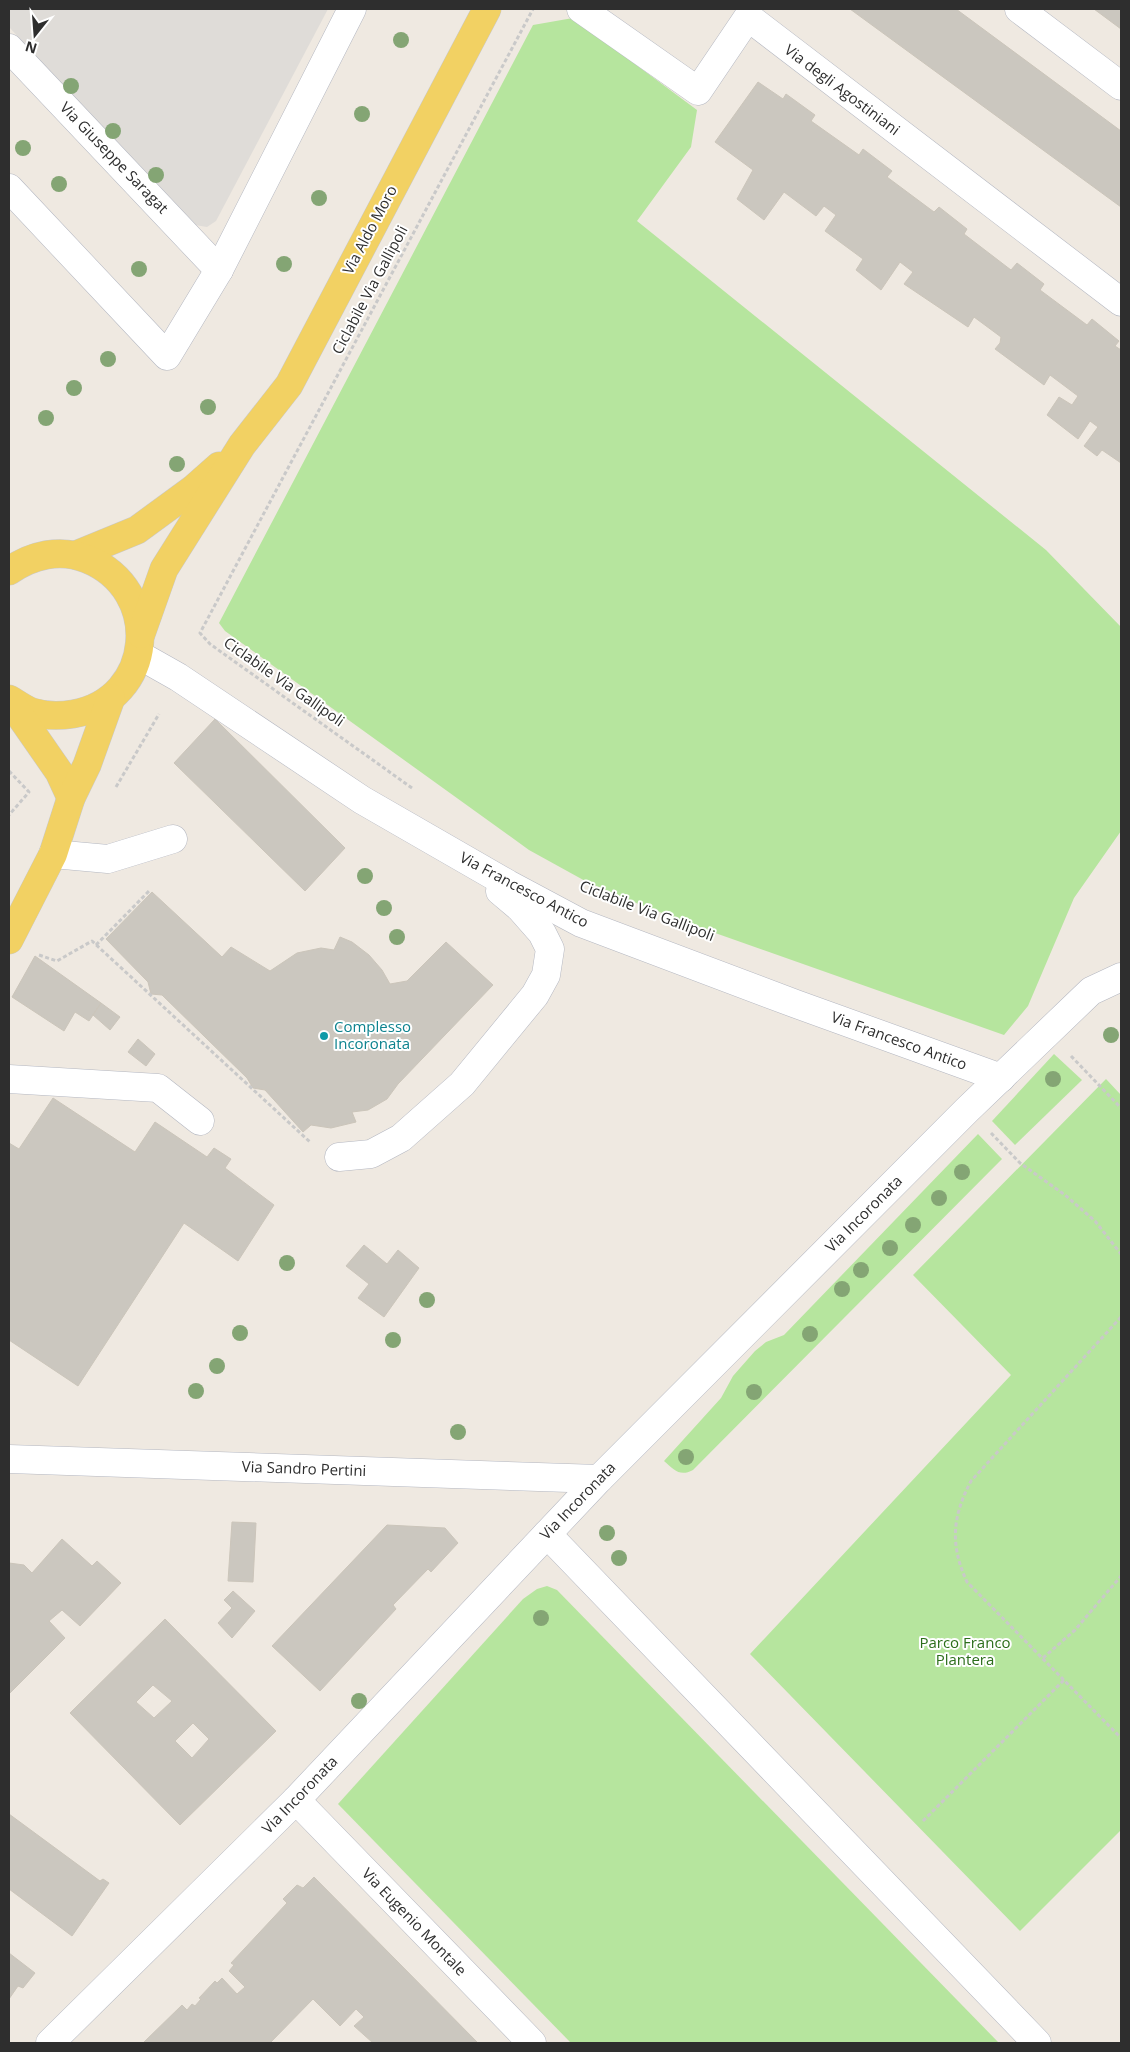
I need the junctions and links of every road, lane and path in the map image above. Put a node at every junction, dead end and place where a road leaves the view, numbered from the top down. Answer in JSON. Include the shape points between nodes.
{"nodes":[{"id":1,"x":352,"y":9,"type":"edge"},
{"id":2,"x":487,"y":9,"type":"edge"},
{"id":3,"x":533,"y":9,"type":"edge"},
{"id":4,"x":581,"y":9,"type":"edge"},
{"id":5,"x":1019,"y":9,"type":"edge"},
{"id":6,"x":748,"y":13,"type":"edge"},
{"id":7,"x":9,"y":48,"type":"edge"},
{"id":8,"x":1121,"y":86,"type":"edge"},
{"id":9,"x":9,"y":188,"type":"edge"},
{"id":10,"x":219,"y":270,"type":"junction"},
{"id":11,"x":1121,"y":302,"type":"edge"},
{"id":12,"x":242,"y":445,"type":"junction"},
{"id":13,"x":76,"y":554,"type":"junction"},
{"id":14,"x":13,"y":564,"type":"edge"},
{"id":15,"x":140,"y":644,"type":"junction"},
{"id":16,"x":111,"y":698,"type":"junction"},
{"id":17,"x":9,"y":699,"type":"edge"},
{"id":18,"x":160,"y":714,"type":"dead end"},
{"id":19,"x":9,"y":772,"type":"edge"},
{"id":20,"x":414,"y":789,"type":"dead end"},
{"id":21,"x":112,"y":795,"type":"dead end"},
{"id":22,"x":71,"y":798,"type":"junction"},
{"id":23,"x":9,"y":815,"type":"edge"},
{"id":24,"x":173,"y":839,"type":"dead end"},
{"id":25,"x":53,"y":854,"type":"junction"},
{"id":26,"x":471,"y":862,"type":"junction"},
{"id":27,"x":150,"y":890,"type":"dead end"},
{"id":28,"x":581,"y":923,"type":"junction"},
{"id":29,"x":9,"y":940,"type":"edge"},
{"id":30,"x":96,"y":945,"type":"junction"},
{"id":31,"x":32,"y":953,"type":"dead end"},
{"id":32,"x":550,"y":957,"type":"junction"},
{"id":33,"x":1121,"y":977,"type":"edge"},
{"id":34,"x":1069,"y":1055,"type":"dead end"},
{"id":35,"x":1000,"y":1078,"type":"junction"},
{"id":36,"x":9,"y":1079,"type":"edge"},
{"id":37,"x":1121,"y":1108,"type":"edge"},
{"id":38,"x":967,"y":1110,"type":"junction"},
{"id":39,"x":200,"y":1121,"type":"dead end"},
{"id":40,"x":339,"y":1157,"type":"joint"},
{"id":41,"x":1121,"y":1254,"type":"edge"},
{"id":42,"x":1121,"y":1317,"type":"edge"},
{"id":43,"x":9,"y":1459,"type":"edge"},
{"id":44,"x":599,"y":1479,"type":"junction"},
{"id":45,"x":547,"y":1534,"type":"junction"},
{"id":46,"x":1121,"y":1576,"type":"edge"},
{"id":47,"x":1043,"y":1658,"type":"junction"},
{"id":48,"x":1064,"y":1680,"type":"junction"},
{"id":49,"x":1121,"y":1738,"type":"edge"},
{"id":50,"x":296,"y":1800,"type":"junction"},
{"id":51,"x":923,"y":1821,"type":"dead end"},
{"id":52,"x":50,"y":2043,"type":"edge"},
{"id":53,"x":532,"y":2043,"type":"edge"},
{"id":54,"x":1037,"y":2043,"type":"edge"}],
"edges":[{"from":1,"to":10,"type":"street"},
{"from":2,"to":12,"type":"main road","name":"Via Aldo Moro","via":[[289,385]]},
{"from":3,"to":20,"type":"path","name":"Ciclabile Via Gallipoli","via":[[200,633],[210,644]]},
{"from":4,"to":6,"type":"street","name":"Via degli Agostiniani","via":[[698,91]]},
{"from":5,"to":8,"type":"street"},
{"from":6,"to":11,"type":"street","name":"Via degli Agostiniani"},
{"from":7,"to":10,"type":"street","name":"Via Giuseppe Saragat"},
{"from":9,"to":10,"type":"street","via":[[167,356]]},
{"from":12,"to":13,"type":"main road","name":"Via Aldo Moro","via":[[193,488],[136,530]]},
{"from":12,"to":15,"type":"main road","name":"Via Aldo Moro","via":[[164,569]]},
{"from":13,"to":14,"type":"main road","via":[[49,553]]},
{"from":13,"to":15,"type":"main road","via":[[102,565],[122,583],[136,606]]},
{"from":15,"to":16,"type":"main road","name":"Via Aldo Moro","via":[[128,679]]},
{"from":15,"to":26,"type":"street","name":"Via Francesco Antico","via":[[186,682],[362,800]]},
{"from":16,"to":17,"type":"main road","via":[[87,712],[60,716],[33,712]]},
{"from":16,"to":22,"type":"main road","via":[[87,765]]},
{"from":17,"to":22,"type":"main road","via":[[59,772]]},
{"from":18,"to":21,"type":"path"},
{"from":19,"to":23,"type":"path","via":[[29,792]]},
{"from":22,"to":25,"type":"main road"},
{"from":24,"to":25,"type":"street","via":[[108,859]]},
{"from":25,"to":29,"type":"main road"},
{"from":26,"to":28,"type":"street","name":"Via Francesco Antico"},
{"from":26,"to":32,"type":"street","via":[[542,933]]},
{"from":27,"to":30,"type":"path"},
{"from":28,"to":32,"type":"street"},
{"from":28,"to":35,"type":"street","name":"Via Francesco Antico"},
{"from":30,"to":31,"type":"path","via":[[92,941],[57,961]]},
{"from":30,"to":40,"type":"path","via":[[306,1140]]},
{"from":32,"to":40,"type":"street","via":[[546,975],[535,995],[462,1084],[400,1138],[371,1154]]},
{"from":33,"to":35,"type":"street","name":"Via Incoronata","via":[[1091,991]]},
{"from":34,"to":37,"type":"path"},
{"from":35,"to":38,"type":"street","name":"Via Incoronata"},
{"from":36,"to":39,"type":"street","via":[[158,1088]]},
{"from":38,"to":41,"type":"path","via":[[1020,1163],[1095,1221]]},
{"from":38,"to":44,"type":"street","name":"Via Incoronata"},
{"from":42,"to":47,"type":"path","via":[[970,1481],[956,1515],[956,1554],[967,1582]]},
{"from":43,"to":44,"type":"street","name":"Via Sandro Pertini"},
{"from":44,"to":45,"type":"street","name":"Via Incoronata"},
{"from":45,"to":50,"type":"street","name":"Via Incoronata"},
{"from":45,"to":54,"type":"street"},
{"from":46,"to":47,"type":"path","via":[[1075,1630]]},
{"from":47,"to":48,"type":"path"},
{"from":48,"to":49,"type":"path"},
{"from":48,"to":51,"type":"path"},
{"from":50,"to":52,"type":"street","name":"Via Incoronata"},
{"from":50,"to":53,"type":"street","name":"Via Eugenio Montale"}]}
